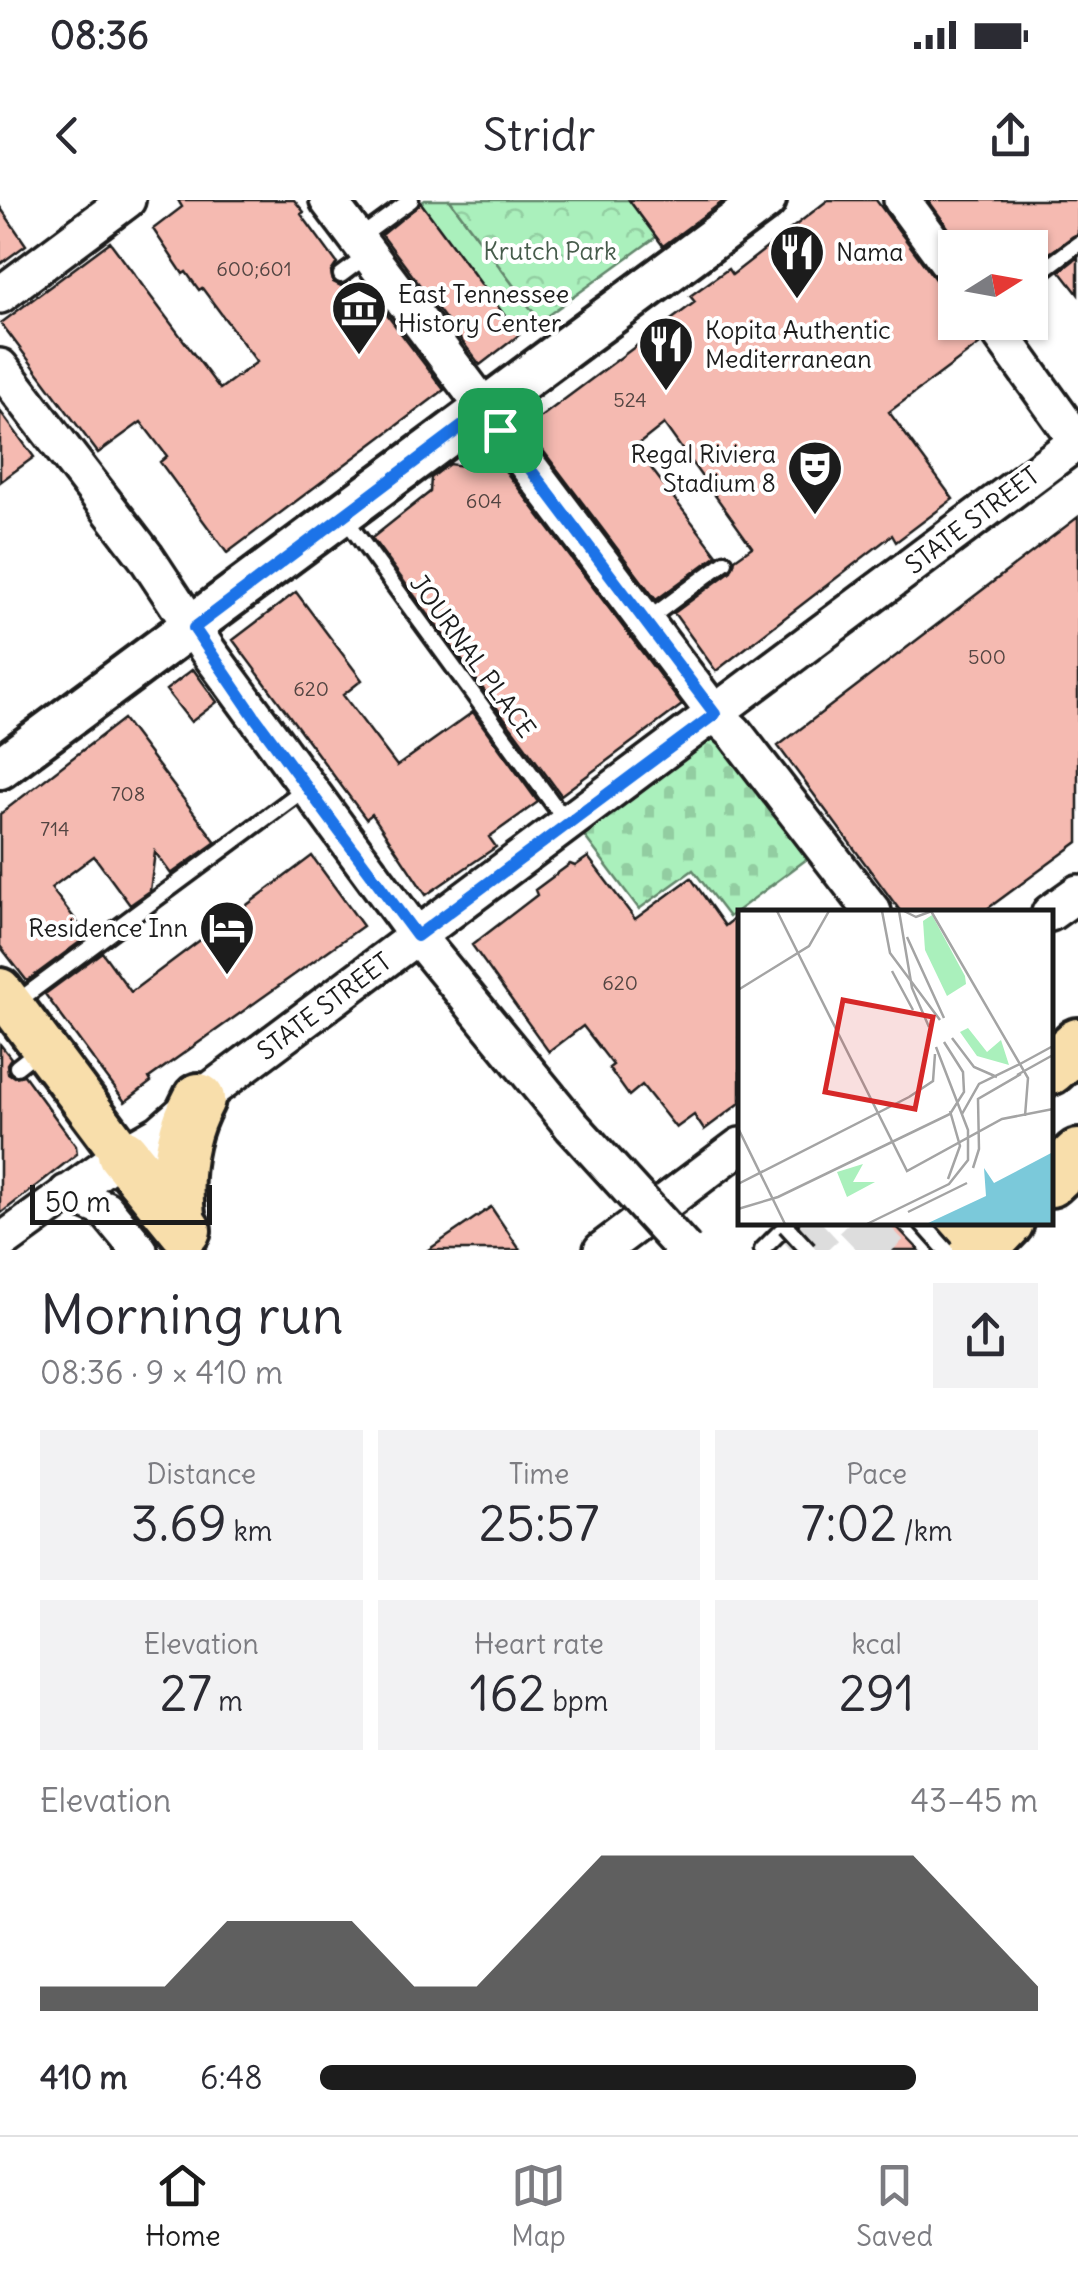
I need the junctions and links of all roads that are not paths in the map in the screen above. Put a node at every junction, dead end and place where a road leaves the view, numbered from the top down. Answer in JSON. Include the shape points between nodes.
{"nodes":[{"id":1,"x":328,"y":200,"type":"edge"},
{"id":2,"x":411,"y":200,"type":"edge"},
{"id":3,"x":766,"y":200,"type":"edge"},
{"id":4,"x":902,"y":200,"type":"edge"},
{"id":5,"x":115,"y":204,"type":"edge"},
{"id":6,"x":1078,"y":244,"type":"edge"},
{"id":7,"x":938,"y":249,"type":"edge"},
{"id":8,"x":356,"y":256,"type":"junction"},
{"id":9,"x":1048,"y":266,"type":"edge"},
{"id":10,"x":0,"y":295,"type":"edge"},
{"id":11,"x":1005,"y":340,"type":"edge"},
{"id":12,"x":0,"y":367,"type":"edge"},
{"id":13,"x":485,"y":409,"type":"junction"},
{"id":14,"x":1078,"y":441,"type":"edge"},
{"id":15,"x":342,"y":514,"type":"junction"},
{"id":16,"x":725,"y":562,"type":"dead end"},
{"id":17,"x":646,"y":622,"type":"junction"},
{"id":18,"x":194,"y":628,"type":"junction"},
{"id":19,"x":715,"y":714,"type":"junction"},
{"id":20,"x":0,"y":768,"type":"edge"},
{"id":21,"x":306,"y":787,"type":"junction"},
{"id":22,"x":568,"y":824,"type":"junction"},
{"id":23,"x":1078,"y":893,"type":"edge"},
{"id":24,"x":871,"y":910,"type":"edge"},
{"id":25,"x":1053,"y":911,"type":"edge"},
{"id":26,"x":417,"y":936,"type":"junction"},
{"id":27,"x":1078,"y":1007,"type":"edge"},
{"id":28,"x":16,"y":1024,"type":"edge"},
{"id":29,"x":1053,"y":1028,"type":"edge"},
{"id":30,"x":1078,"y":1044,"type":"edge"},
{"id":31,"x":1053,"y":1067,"type":"edge"},
{"id":32,"x":200,"y":1099,"type":"junction"},
{"id":33,"x":1078,"y":1120,"type":"edge"},
{"id":34,"x":1053,"y":1138,"type":"edge"},
{"id":35,"x":738,"y":1148,"type":"edge"},
{"id":36,"x":123,"y":1154,"type":"junction"},
{"id":37,"x":1078,"y":1154,"type":"edge"},
{"id":38,"x":1053,"y":1178,"type":"edge"},
{"id":39,"x":67,"y":1193,"type":"junction"},
{"id":40,"x":787,"y":1225,"type":"edge"},
{"id":41,"x":789,"y":1225,"type":"edge"},
{"id":42,"x":994,"y":1225,"type":"edge"},
{"id":43,"x":952,"y":1234,"type":"edge"},
{"id":44,"x":191,"y":1237,"type":"edge"},
{"id":45,"x":0,"y":1243,"type":"edge"},
{"id":46,"x":139,"y":1250,"type":"edge"},
{"id":47,"x":602,"y":1250,"type":"edge"},
{"id":48,"x":685,"y":1250,"type":"edge"},
{"id":49,"x":762,"y":1250,"type":"edge"},
{"id":50,"x":808,"y":1250,"type":"edge"}],
"edges":[{"from":1,"to":8,"type":"street"},
{"from":2,"to":8,"type":"lane"},
{"from":3,"to":13,"type":"main road"},
{"from":4,"to":7,"type":"street"},
{"from":5,"to":10,"type":"street"},
{"from":6,"to":9,"type":"lane"},
{"from":8,"to":13,"type":"street"},
{"from":11,"to":14,"type":"street"},
{"from":12,"to":18,"type":"street"},
{"from":13,"to":15,"type":"main road"},
{"from":13,"to":17,"type":"street"},
{"from":14,"to":19,"type":"street","name":"STATE STREET"},
{"from":15,"to":18,"type":"main road"},
{"from":15,"to":22,"type":"lane","name":"JOURNAL PLACE"},
{"from":16,"to":17,"type":"lane"},
{"from":17,"to":19,"type":"street"},
{"from":18,"to":20,"type":"main road"},
{"from":18,"to":21,"type":"street"},
{"from":19,"to":22,"type":"street","name":"STATE STREET"},
{"from":19,"to":24,"type":"street"},
{"from":21,"to":26,"type":"street"},
{"from":21,"to":28,"type":"lane"},
{"from":22,"to":26,"type":"street","name":"STATE STREET"},
{"from":23,"to":25,"type":"street"},
{"from":26,"to":32,"type":"street","name":"STATE STREET"},
{"from":26,"to":48,"type":"street","bridge":true,"via":[[572,1126]]},
{"from":27,"to":29,"type":"highway"},
{"from":28,"to":36,"type":"main road"},
{"from":30,"to":31,"type":"highway"},
{"from":32,"to":36,"type":"street","name":"STATE STREET"},
{"from":32,"to":44,"type":"highway","via":[[176,1179]]},
{"from":33,"to":34,"type":"highway"},
{"from":35,"to":47,"type":"street"},
{"from":36,"to":39,"type":"street","name":"STATE STREET"},
{"from":36,"to":44,"type":"highway"},
{"from":37,"to":38,"type":"highway"},
{"from":39,"to":45,"type":"street","name":"STATE STREET"},
{"from":39,"to":46,"type":"street","via":[[105,1209]]},
{"from":40,"to":49,"type":"lane"},
{"from":41,"to":50,"type":"lane","bridge":true},
{"from":42,"to":43,"type":"highway"}]}
